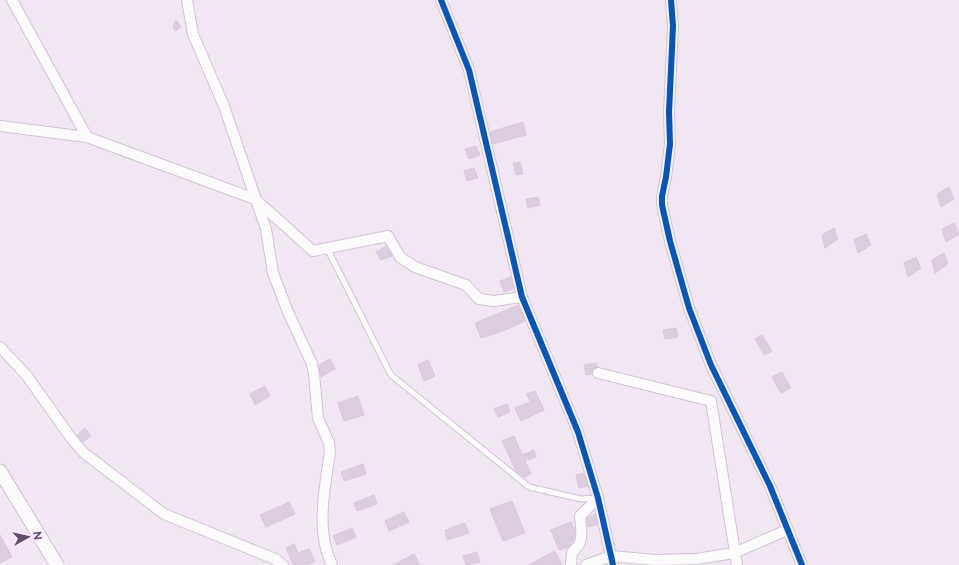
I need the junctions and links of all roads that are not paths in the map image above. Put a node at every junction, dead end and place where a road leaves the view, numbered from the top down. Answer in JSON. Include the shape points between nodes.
{"nodes":[{"id":1,"x":12,"y":0,"type":"edge"},
{"id":2,"x":187,"y":0,"type":"edge"},
{"id":3,"x":441,"y":0,"type":"edge"},
{"id":4,"x":671,"y":0,"type":"edge"},
{"id":5,"x":0,"y":126,"type":"edge"},
{"id":6,"x":87,"y":137,"type":"junction"},
{"id":7,"x":255,"y":199,"type":"junction"},
{"id":8,"x":327,"y":248,"type":"junction"},
{"id":9,"x":522,"y":297,"type":"junction"},
{"id":10,"x":0,"y":347,"type":"edge"},
{"id":11,"x":598,"y":373,"type":"dead end"},
{"id":12,"x":0,"y":471,"type":"edge"},
{"id":13,"x":598,"y":498,"type":"junction"},
{"id":14,"x":787,"y":530,"type":"junction"},
{"id":15,"x":734,"y":553,"type":"junction"},
{"id":16,"x":612,"y":560,"type":"edge"},
{"id":17,"x":56,"y":565,"type":"edge"},
{"id":18,"x":283,"y":565,"type":"edge"},
{"id":19,"x":332,"y":565,"type":"edge"},
{"id":20,"x":571,"y":565,"type":"edge"},
{"id":21,"x":586,"y":565,"type":"edge"},
{"id":22,"x":737,"y":565,"type":"edge"},
{"id":23,"x":802,"y":565,"type":"edge"}],
"edges":[{"from":1,"to":6,"type":"street"},
{"from":2,"to":7,"type":"street","via":[[193,34],[224,106]]},
{"from":3,"to":9,"type":"street","via":[[469,70]]},
{"from":4,"to":14,"type":"street","via":[[673,26],[670,144],[662,205],[689,308],[712,365],[770,486]]},
{"from":5,"to":6,"type":"street"},
{"from":6,"to":7,"type":"street"},
{"from":7,"to":8,"type":"street","via":[[313,251]]},
{"from":7,"to":19,"type":"street","via":[[269,244],[273,273],[312,364],[318,418],[329,443],[323,506],[326,546]]},
{"from":8,"to":9,"type":"street","via":[[388,236],[400,257],[410,264],[466,285],[479,299],[494,301]]},
{"from":8,"to":13,"type":"lane","via":[[391,375],[529,487],[581,500]]},
{"from":9,"to":13,"type":"street","via":[[578,432]]},
{"from":10,"to":18,"type":"street","via":[[27,376],[70,438],[84,453],[164,514],[275,559]]},
{"from":11,"to":15,"type":"street","via":[[711,401]]},
{"from":12,"to":17,"type":"street"},
{"from":13,"to":16,"type":"street"},
{"from":13,"to":20,"type":"street","via":[[580,516],[582,540],[579,547],[572,552]]},
{"from":14,"to":15,"type":"street"},
{"from":14,"to":23,"type":"street"},
{"from":15,"to":16,"type":"street","via":[[696,559]]},
{"from":15,"to":22,"type":"street"},
{"from":16,"to":21,"type":"street"}]}
